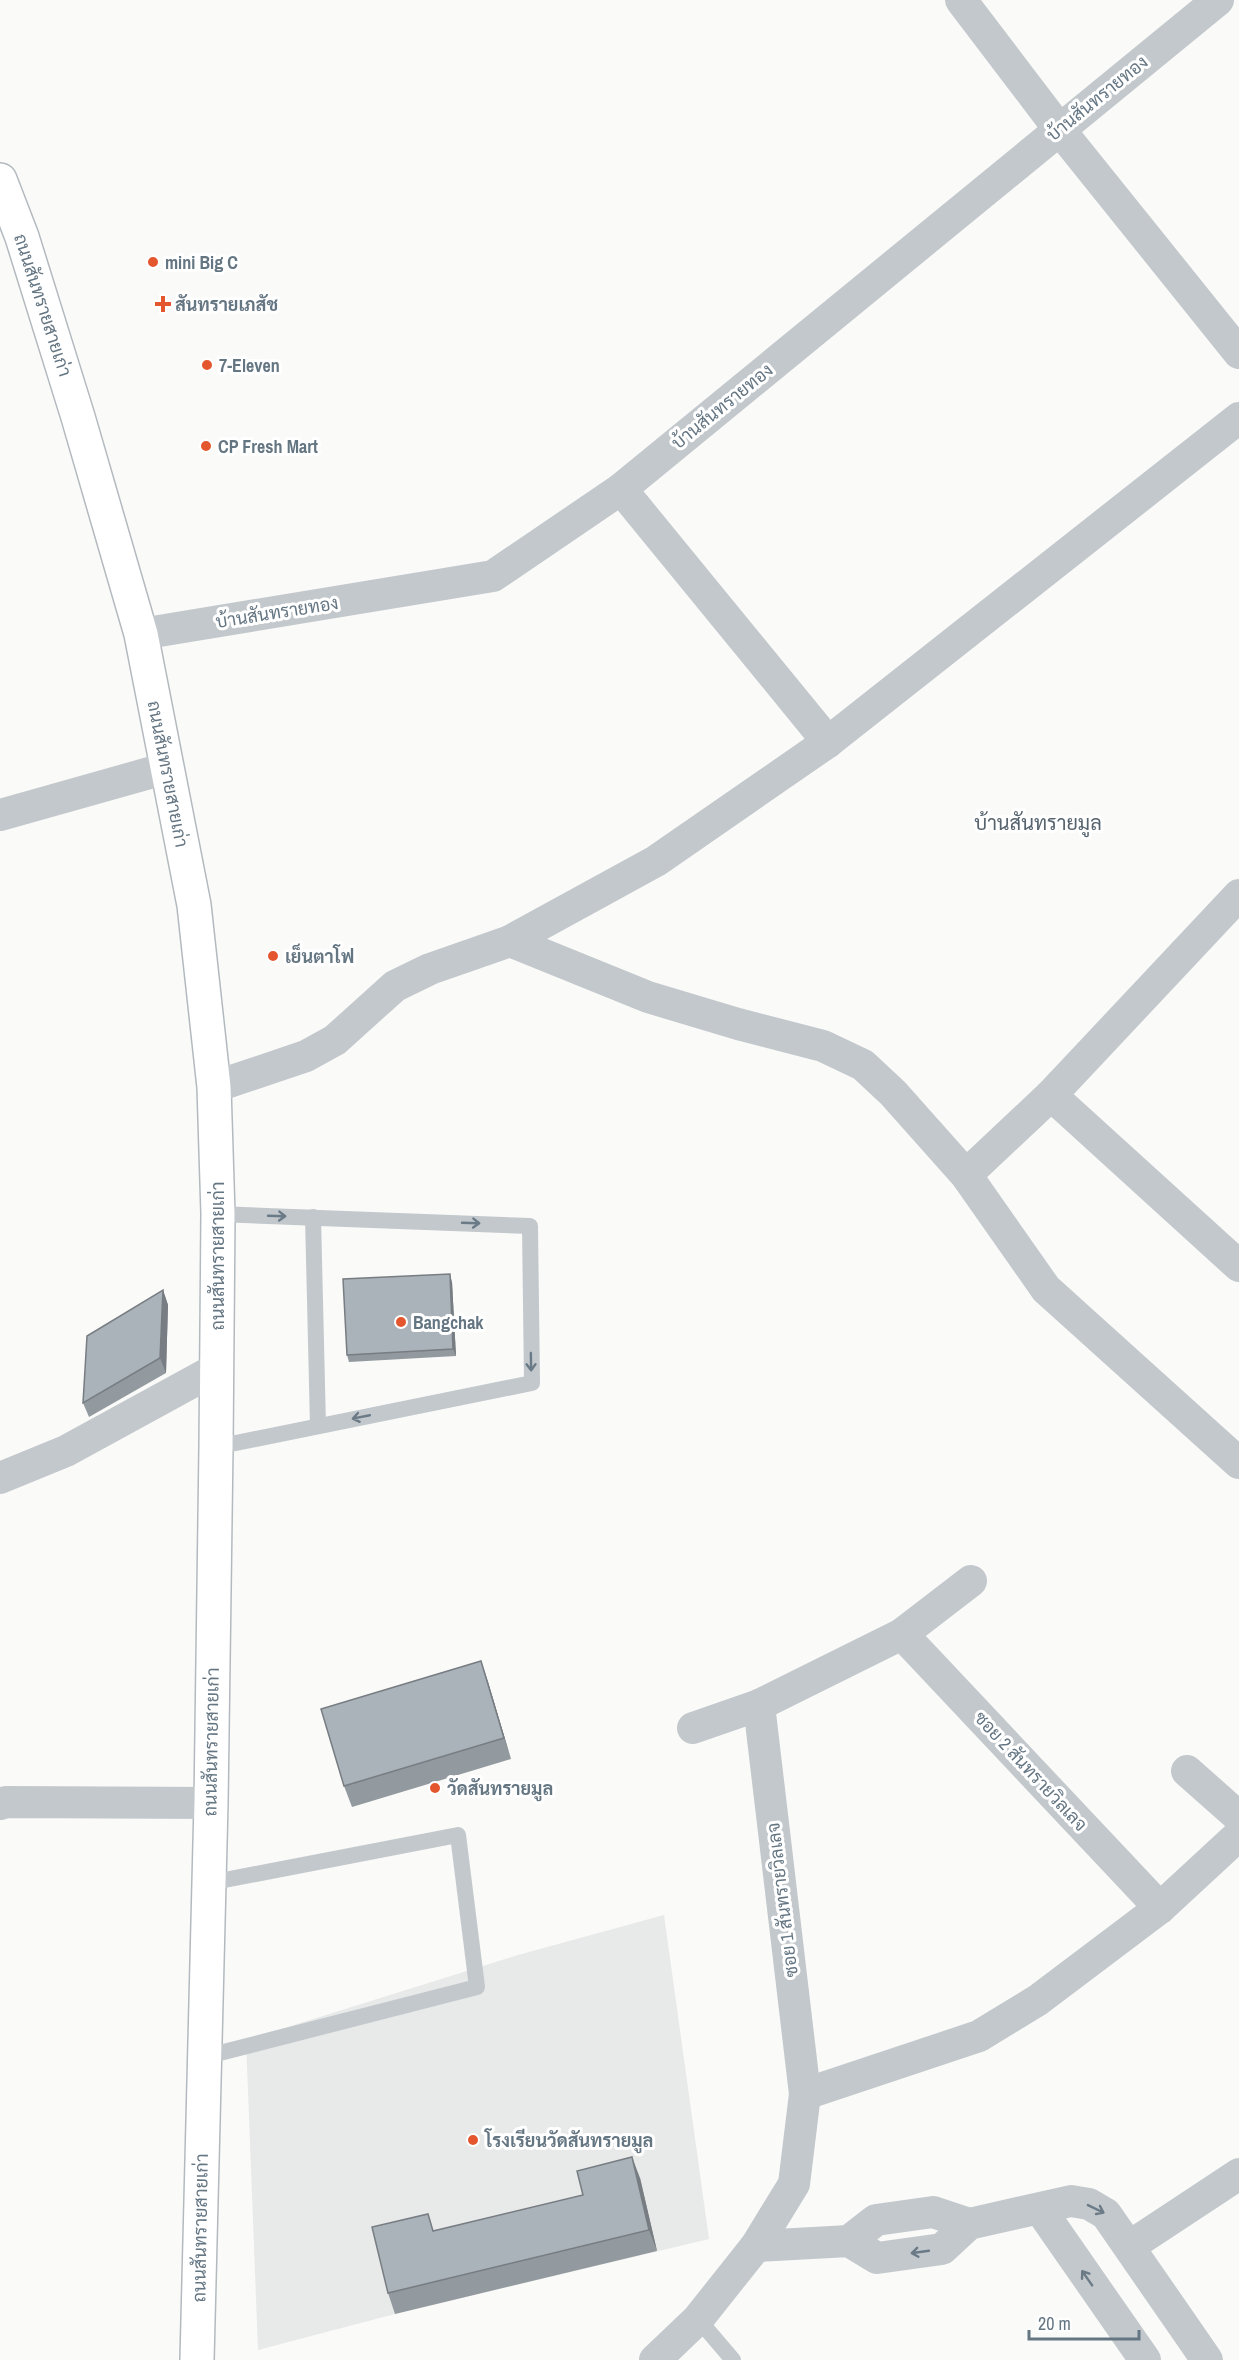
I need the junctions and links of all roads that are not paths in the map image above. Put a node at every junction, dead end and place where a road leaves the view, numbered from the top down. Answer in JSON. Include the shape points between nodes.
{"nodes":[{"id":1,"x":961,"y":0,"type":"edge"},
{"id":2,"x":1218,"y":0,"type":"edge"},
{"id":3,"x":1059,"y":129,"type":"junction"},
{"id":4,"x":0,"y":180,"type":"edge"},
{"id":5,"x":1239,"y":353,"type":"edge"},
{"id":6,"x":1239,"y":418,"type":"edge"},
{"id":7,"x":621,"y":489,"type":"junction"},
{"id":8,"x":141,"y":634,"type":"junction"},
{"id":9,"x":828,"y":742,"type":"junction"},
{"id":10,"x":167,"y":768,"type":"junction"},
{"id":11,"x":0,"y":815,"type":"edge"},
{"id":12,"x":1234,"y":910,"type":"edge"},
{"id":13,"x":510,"y":942,"type":"junction"},
{"id":14,"x":214,"y":1087,"type":"junction"},
{"id":15,"x":1051,"y":1095,"type":"junction"},
{"id":16,"x":966,"y":1174,"type":"junction"},
{"id":17,"x":218,"y":1214,"type":"junction"},
{"id":18,"x":313,"y":1217,"type":"junction"},
{"id":19,"x":1239,"y":1266,"type":"edge"},
{"id":20,"x":216,"y":1369,"type":"junction"},
{"id":21,"x":318,"y":1426,"type":"junction"},
{"id":22,"x":216,"y":1447,"type":"junction"},
{"id":23,"x":1239,"y":1463,"type":"edge"},
{"id":24,"x":0,"y":1479,"type":"edge"},
{"id":25,"x":971,"y":1581,"type":"dead end"},
{"id":26,"x":902,"y":1634,"type":"junction"},
{"id":27,"x":759,"y":1705,"type":"junction"},
{"id":28,"x":693,"y":1728,"type":"dead end"},
{"id":29,"x":1187,"y":1771,"type":"dead end"},
{"id":30,"x":211,"y":1803,"type":"junction"},
{"id":31,"x":0,"y":1804,"type":"edge"},
{"id":32,"x":1239,"y":1816,"type":"edge"},
{"id":33,"x":1239,"y":1835,"type":"edge"},
{"id":34,"x":208,"y":1883,"type":"junction"},
{"id":35,"x":1160,"y":1908,"type":"junction"},
{"id":36,"x":204,"y":2057,"type":"junction"},
{"id":37,"x":805,"y":2094,"type":"junction"},
{"id":38,"x":1239,"y":2174,"type":"edge"},
{"id":39,"x":1040,"y":2209,"type":"junction"},
{"id":40,"x":756,"y":2246,"type":"junction"},
{"id":41,"x":1130,"y":2246,"type":"junction"},
{"id":42,"x":698,"y":2319,"type":"junction"},
{"id":43,"x":197,"y":2360,"type":"edge"},
{"id":44,"x":655,"y":2360,"type":"edge"},
{"id":45,"x":733,"y":2360,"type":"edge"},
{"id":46,"x":1145,"y":2360,"type":"edge"},
{"id":47,"x":1207,"y":2360,"type":"edge"}],
"edges":[{"from":1,"to":3,"type":"street"},
{"from":2,"to":3,"type":"street","name":"บ้านสันทรายทอง"},
{"from":3,"to":5,"type":"street"},
{"from":3,"to":7,"type":"street","name":"บ้านสันทรายทอง"},
{"from":4,"to":8,"type":"main road","name":"ถนนสันทรายสายเก่า","via":[[22,237]]},
{"from":6,"to":9,"type":"street"},
{"from":7,"to":8,"type":"street","name":"บ้านสันทรายทอง","via":[[493,576]]},
{"from":7,"to":9,"type":"street"},
{"from":8,"to":10,"type":"main road","name":"ถนนสันทรายสายเก่า"},
{"from":9,"to":13,"type":"street","via":[[656,861]]},
{"from":10,"to":11,"type":"street"},
{"from":10,"to":14,"type":"main road","name":"ถนนสันทรายสายเก่า","via":[[194,905]]},
{"from":12,"to":15,"type":"street"},
{"from":13,"to":14,"type":"street","via":[[430,969],[395,986],[335,1040],[306,1056]]},
{"from":13,"to":16,"type":"street","via":[[648,997],[823,1046],[863,1065]]},
{"from":14,"to":17,"type":"main road","name":"ถนนสันทรายสายเก่า"},
{"from":15,"to":16,"type":"street"},
{"from":15,"to":19,"type":"street"},
{"from":16,"to":23,"type":"street","via":[[1046,1289]]},
{"from":17,"to":18,"type":"lane","one_way":true},
{"from":17,"to":20,"type":"main road","name":"ถนนสันทรายสายเก่า"},
{"from":18,"to":21,"type":"lane"},
{"from":18,"to":21,"type":"lane","one_way":true,"via":[[530,1226],[531,1383]]},
{"from":20,"to":22,"type":"main road","name":"ถนนสันทรายสายเก่า"},
{"from":20,"to":24,"type":"street","via":[[66,1451]]},
{"from":21,"to":22,"type":"lane"},
{"from":22,"to":30,"type":"main road","name":"ถนนสันทรายสายเก่า"},
{"from":25,"to":26,"type":"street"},
{"from":26,"to":27,"type":"street"},
{"from":26,"to":35,"type":"street","name":"ซอย 2 สันทรายวิลเลจ"},
{"from":27,"to":28,"type":"street"},
{"from":27,"to":37,"type":"street","name":"ซอย 1 สันทรายวิลเลจ"},
{"from":29,"to":32,"type":"street"},
{"from":30,"to":31,"type":"street"},
{"from":30,"to":34,"type":"main road","name":"ถนนสันทรายสายเก่า"},
{"from":33,"to":35,"type":"street"},
{"from":34,"to":36,"type":"main road","name":"ถนนสันทรายสายเก่า"},
{"from":34,"to":36,"type":"lane","via":[[459,1834],[477,1987]]},
{"from":35,"to":37,"type":"street","via":[[1038,2000],[979,2036]]},
{"from":36,"to":43,"type":"main road","name":"ถนนสันทรายสายเก่า"},
{"from":37,"to":40,"type":"street","name":"ซอย 1 สันทรายวิลเลจ","via":[[794,2184]]},
{"from":38,"to":41,"type":"street"},
{"from":39,"to":40,"type":"street","via":[[969,2224],[933,2212],[876,2220],[849,2241]]},
{"from":39,"to":41,"type":"street","one_way":true,"via":[[1071,2201],[1089,2204],[1106,2214]]},
{"from":46,"to":39,"type":"street","one_way":true},
{"from":40,"to":42,"type":"street","name":"ซอย 1 สันทรายวิลเลจ"},
{"from":41,"to":47,"type":"street"},
{"from":42,"to":44,"type":"street","name":"ซอย 1 สันทรายวิลเลจ"},
{"from":42,"to":45,"type":"lane"}]}
